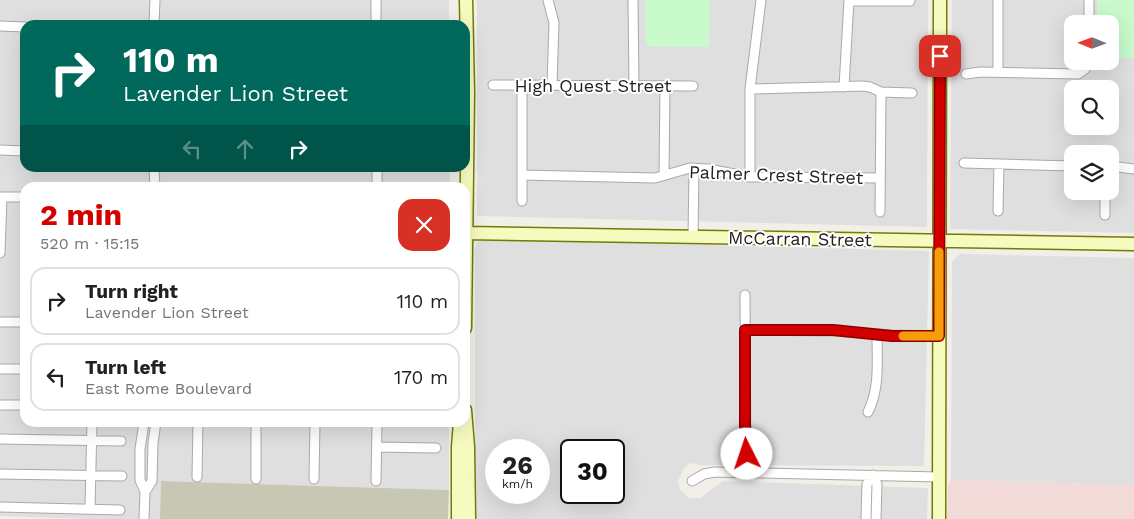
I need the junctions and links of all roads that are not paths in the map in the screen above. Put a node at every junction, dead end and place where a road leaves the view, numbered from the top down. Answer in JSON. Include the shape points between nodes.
{"nodes":[{"id":1,"x":155,"y":0,"type":"edge"},
{"id":2,"x":376,"y":0,"type":"edge"},
{"id":3,"x":466,"y":0,"type":"edge"},
{"id":4,"x":548,"y":0,"type":"edge"},
{"id":5,"x":633,"y":0,"type":"edge"},
{"id":6,"x":761,"y":0,"type":"edge"},
{"id":7,"x":940,"y":0,"type":"edge"},
{"id":8,"x":998,"y":0,"type":"edge"},
{"id":9,"x":1089,"y":0,"type":"edge"},
{"id":10,"x":849,"y":1,"type":"edge"},
{"id":11,"x":910,"y":1,"type":"edge"},
{"id":12,"x":1088,"y":15,"type":"edge"},
{"id":13,"x":154,"y":20,"type":"edge"},
{"id":14,"x":376,"y":20,"type":"edge"},
{"id":15,"x":466,"y":20,"type":"edge"},
{"id":16,"x":0,"y":26,"type":"edge"},
{"id":17,"x":20,"y":27,"type":"edge"},
{"id":18,"x":1082,"y":70,"type":"edge"},
{"id":19,"x":998,"y":72,"type":"junction"},
{"id":20,"x":966,"y":74,"type":"dead end"},
{"id":21,"x":493,"y":85,"type":"dead end"},
{"id":22,"x":522,"y":85,"type":"junction"},
{"id":23,"x":552,"y":86,"type":"junction"},
{"id":24,"x":634,"y":86,"type":"junction"},
{"id":25,"x":665,"y":86,"type":"junction"},
{"id":26,"x":693,"y":86,"type":"dead end"},
{"id":27,"x":844,"y":87,"type":"junction"},
{"id":28,"x":750,"y":89,"type":"junction"},
{"id":29,"x":881,"y":92,"type":"junction"},
{"id":30,"x":912,"y":93,"type":"dead end"},
{"id":31,"x":0,"y":150,"type":"edge"},
{"id":32,"x":20,"y":151,"type":"edge"},
{"id":33,"x":964,"y":163,"type":"dead end"},
{"id":34,"x":999,"y":164,"type":"junction"},
{"id":35,"x":1064,"y":166,"type":"edge"},
{"id":36,"x":1119,"y":167,"type":"edge"},
{"id":37,"x":694,"y":168,"type":"junction"},
{"id":38,"x":1134,"y":169,"type":"edge"},
{"id":39,"x":522,"y":175,"type":"junction"},
{"id":40,"x":664,"y":175,"type":"junction"},
{"id":41,"x":750,"y":177,"type":"junction"},
{"id":42,"x":880,"y":178,"type":"junction"},
{"id":43,"x":1,"y":197,"type":"edge"},
{"id":44,"x":20,"y":197,"type":"edge"},
{"id":45,"x":1105,"y":200,"type":"edge"},
{"id":46,"x":522,"y":201,"type":"dead end"},
{"id":47,"x":998,"y":211,"type":"dead end"},
{"id":48,"x":880,"y":212,"type":"dead end"},
{"id":49,"x":1105,"y":215,"type":"dead end"},
{"id":50,"x":470,"y":233,"type":"edge"},
{"id":51,"x":693,"y":236,"type":"junction"},
{"id":52,"x":939,"y":242,"type":"junction"},
{"id":53,"x":1134,"y":244,"type":"edge"},
{"id":54,"x":0,"y":253,"type":"edge"},
{"id":55,"x":744,"y":295,"type":"dead end"},
{"id":56,"x":0,"y":322,"type":"edge"},
{"id":57,"x":20,"y":322,"type":"edge"},
{"id":58,"x":745,"y":330,"type":"junction"},
{"id":59,"x":877,"y":335,"type":"junction"},
{"id":60,"x":939,"y":336,"type":"junction"},
{"id":61,"x":0,"y":369,"type":"edge"},
{"id":62,"x":20,"y":369,"type":"edge"},
{"id":63,"x":0,"y":405,"type":"edge"},
{"id":64,"x":20,"y":405,"type":"edge"},
{"id":65,"x":868,"y":412,"type":"dead end"},
{"id":66,"x":92,"y":427,"type":"edge"},
{"id":67,"x":143,"y":427,"type":"edge"},
{"id":68,"x":155,"y":427,"type":"edge"},
{"id":69,"x":198,"y":427,"type":"edge"},
{"id":70,"x":256,"y":427,"type":"edge"},
{"id":71,"x":315,"y":427,"type":"edge"},
{"id":72,"x":377,"y":427,"type":"edge"},
{"id":73,"x":460,"y":427,"type":"edge"},
{"id":74,"x":466,"y":427,"type":"edge"},
{"id":75,"x":0,"y":440,"type":"edge"},
{"id":76,"x":92,"y":441,"type":"junction"},
{"id":77,"x":121,"y":441,"type":"dead end"},
{"id":78,"x":377,"y":447,"type":"junction"},
{"id":79,"x":436,"y":448,"type":"dead end"},
{"id":80,"x":746,"y":472,"type":"junction"},
{"id":81,"x":0,"y":474,"type":"edge"},
{"id":82,"x":873,"y":475,"type":"junction"},
{"id":83,"x":91,"y":476,"type":"junction"},
{"id":84,"x":122,"y":476,"type":"dead end"},
{"id":85,"x":197,"y":477,"type":"dead end"},
{"id":86,"x":939,"y":477,"type":"junction"},
{"id":87,"x":256,"y":479,"type":"dead end"},
{"id":88,"x":314,"y":480,"type":"dead end"},
{"id":89,"x":376,"y":480,"type":"dead end"},
{"id":90,"x":692,"y":481,"type":"dead end"},
{"id":91,"x":145,"y":492,"type":"junction"},
{"id":92,"x":0,"y":507,"type":"edge"},
{"id":93,"x":90,"y":510,"type":"junction"},
{"id":94,"x":120,"y":510,"type":"dead end"},
{"id":95,"x":144,"y":519,"type":"edge"},
{"id":96,"x":458,"y":519,"type":"edge"},
{"id":97,"x":468,"y":519,"type":"edge"},
{"id":98,"x":866,"y":519,"type":"edge"},
{"id":99,"x":876,"y":519,"type":"edge"},
{"id":100,"x":939,"y":519,"type":"edge"}],
"edges":[{"from":1,"to":13,"type":"street"},
{"from":2,"to":14,"type":"street"},
{"from":3,"to":15,"type":"street"},
{"from":4,"to":23,"type":"street","via":[[554,24]]},
{"from":5,"to":24,"type":"street"},
{"from":6,"to":28,"type":"street"},
{"from":7,"to":52,"type":"street"},
{"from":8,"to":19,"type":"street"},
{"from":9,"to":12,"type":"street"},
{"from":10,"to":11,"type":"street"},
{"from":10,"to":27,"type":"street"},
{"from":16,"to":17,"type":"street"},
{"from":18,"to":19,"type":"street","via":[[1078,74]]},
{"from":19,"to":20,"type":"street"},
{"from":21,"to":22,"type":"street","name":"High Quest Street"},
{"from":22,"to":23,"type":"street","name":"High Quest Street"},
{"from":22,"to":39,"type":"street"},
{"from":23,"to":24,"type":"street","name":"High Quest Street"},
{"from":24,"to":25,"type":"street","name":"High Quest Street"},
{"from":25,"to":26,"type":"street","name":"High Quest Street"},
{"from":25,"to":40,"type":"street"},
{"from":27,"to":28,"type":"street"},
{"from":27,"to":29,"type":"street","via":[[870,87]]},
{"from":28,"to":41,"type":"street"},
{"from":29,"to":30,"type":"street"},
{"from":29,"to":42,"type":"street"},
{"from":31,"to":32,"type":"street"},
{"from":33,"to":34,"type":"street"},
{"from":34,"to":35,"type":"street"},
{"from":34,"to":47,"type":"street"},
{"from":36,"to":38,"type":"street"},
{"from":37,"to":40,"type":"street","name":"Palmer Crest Street"},
{"from":37,"to":41,"type":"street","name":"Palmer Crest Street"},
{"from":37,"to":51,"type":"street"},
{"from":39,"to":40,"type":"street","name":"Palmer Crest Street","via":[[655,178]]},
{"from":39,"to":46,"type":"street"},
{"from":41,"to":42,"type":"street","name":"Palmer Crest Street"},
{"from":42,"to":48,"type":"street"},
{"from":43,"to":44,"type":"street"},
{"from":43,"to":54,"type":"street"},
{"from":45,"to":49,"type":"street"},
{"from":50,"to":51,"type":"street","name":"McCarran Street"},
{"from":51,"to":52,"type":"street","name":"McCarran Street"},
{"from":52,"to":53,"type":"street","name":"McCarran Street"},
{"from":52,"to":60,"type":"street"},
{"from":55,"to":58,"type":"street"},
{"from":56,"to":57,"type":"street"},
{"from":58,"to":59,"type":"street","via":[[833,330]]},
{"from":58,"to":80,"type":"street"},
{"from":59,"to":60,"type":"street"},
{"from":59,"to":65,"type":"street","via":[[876,387]]},
{"from":60,"to":86,"type":"street"},
{"from":61,"to":62,"type":"street"},
{"from":63,"to":64,"type":"street"},
{"from":66,"to":76,"type":"street"},
{"from":67,"to":91,"type":"street","via":[[140,480]]},
{"from":68,"to":91,"type":"street","via":[[152,481]]},
{"from":69,"to":85,"type":"street"},
{"from":70,"to":87,"type":"street"},
{"from":71,"to":88,"type":"street"},
{"from":72,"to":78,"type":"street"},
{"from":73,"to":96,"type":"street"},
{"from":74,"to":97,"type":"street"},
{"from":75,"to":76,"type":"street"},
{"from":76,"to":77,"type":"street"},
{"from":76,"to":83,"type":"street"},
{"from":78,"to":79,"type":"street"},
{"from":78,"to":89,"type":"street"},
{"from":80,"to":82,"type":"street"},
{"from":80,"to":90,"type":"street","via":[[715,472]]},
{"from":81,"to":83,"type":"street"},
{"from":82,"to":86,"type":"street"},
{"from":82,"to":98,"type":"street","via":[[867,484]]},
{"from":82,"to":99,"type":"street","via":[[877,484]]},
{"from":83,"to":84,"type":"street"},
{"from":83,"to":93,"type":"street"},
{"from":86,"to":100,"type":"street"},
{"from":91,"to":95,"type":"street"},
{"from":92,"to":93,"type":"street"},
{"from":93,"to":94,"type":"street"}]}
